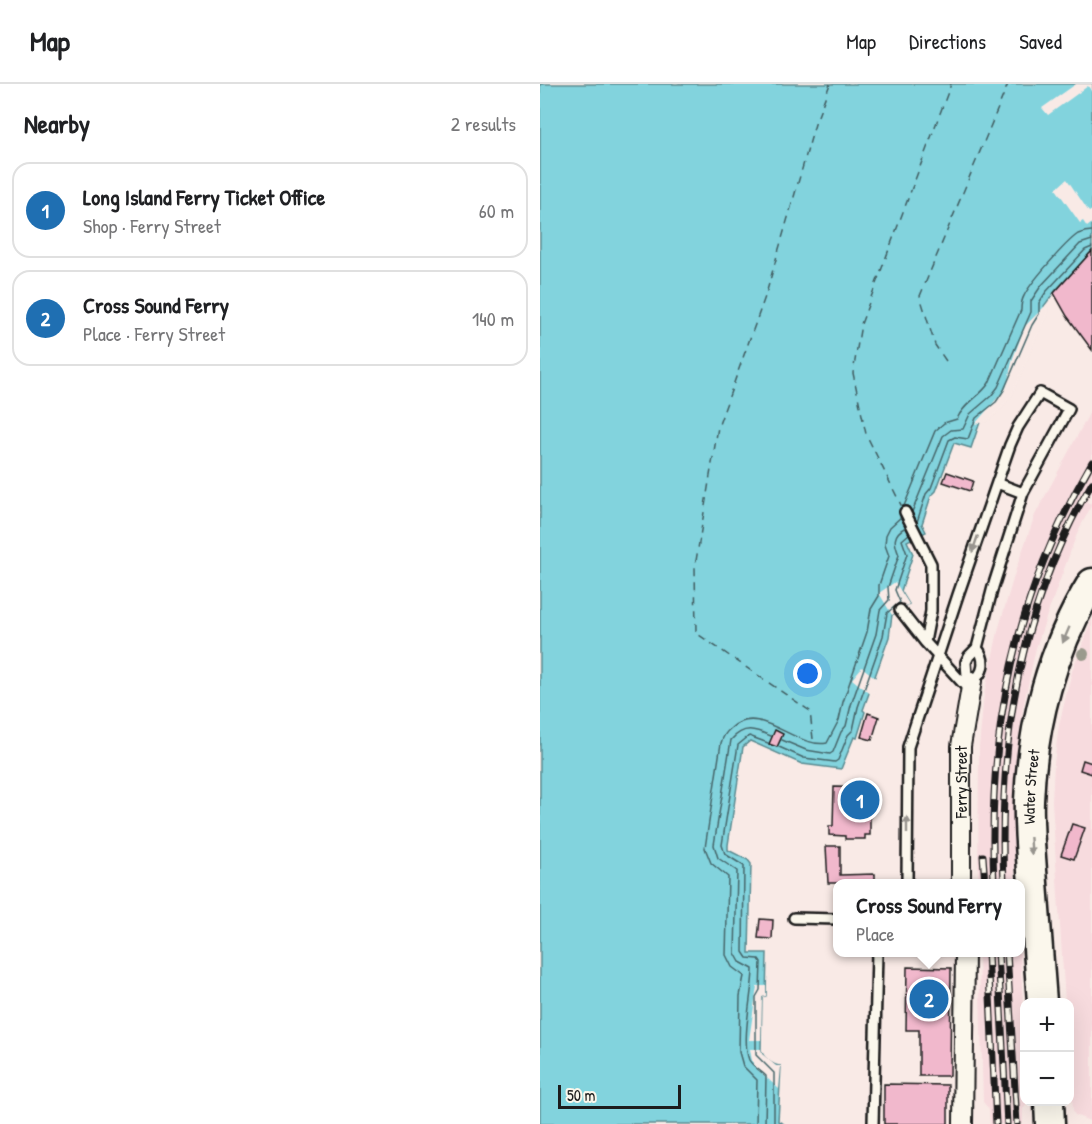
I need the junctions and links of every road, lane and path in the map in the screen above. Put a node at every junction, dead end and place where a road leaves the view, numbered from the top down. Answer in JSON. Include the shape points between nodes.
{"nodes":[{"id":1,"x":996,"y":486,"type":"junction"},
{"id":2,"x":1023,"y":493,"type":"junction"},
{"id":3,"x":905,"y":512,"type":"dead end"},
{"id":4,"x":1092,"y":583,"type":"edge"},
{"id":5,"x":900,"y":610,"type":"dead end"},
{"id":6,"x":925,"y":642,"type":"junction"},
{"id":7,"x":977,"y":648,"type":"junction"},
{"id":8,"x":938,"y":656,"type":"junction"},
{"id":9,"x":971,"y":686,"type":"junction"},
{"id":10,"x":907,"y":879,"type":"edge"},
{"id":11,"x":961,"y":879,"type":"edge"},
{"id":12,"x":794,"y":918,"type":"dead end"},
{"id":13,"x":833,"y":919,"type":"edge"},
{"id":14,"x":877,"y":957,"type":"edge"},
{"id":15,"x":965,"y":957,"type":"edge"},
{"id":16,"x":1042,"y":998,"type":"edge"},
{"id":17,"x":1048,"y":1106,"type":"edge"},
{"id":18,"x":873,"y":1124,"type":"edge"},
{"id":19,"x":963,"y":1124,"type":"edge"},
{"id":20,"x":1050,"y":1124,"type":"edge"}],
"edges":[{"from":1,"to":2,"type":"lane"},
{"from":1,"to":2,"type":"lane","via":[[1013,438],[1040,393],[1069,409]]},
{"from":1,"to":8,"type":"lane","one_way":true},
{"from":2,"to":7,"type":"lane"},
{"from":3,"to":6,"type":"lane","via":[[931,564],[931,611]]},
{"from":4,"to":16,"type":"main road","name":"Water Street","one_way":true,"via":[[1071,622],[1049,680],[1031,770],[1030,834]]},
{"from":5,"to":6,"type":"lane"},
{"from":6,"to":8,"type":"lane"},
{"from":7,"to":9,"type":"lane","via":[[966,662]]},
{"from":7,"to":9,"type":"lane","via":[[982,653],[983,667]]},
{"from":8,"to":9,"type":"lane"},
{"from":10,"to":8,"type":"lane","one_way":true,"via":[[908,750]]},
{"from":9,"to":11,"type":"street","name":"Ferry Street","via":[[961,746]]},
{"from":12,"to":13,"type":"lane"},
{"from":14,"to":18,"type":"lane"},
{"from":15,"to":19,"type":"street"},
{"from":17,"to":20,"type":"main road"}]}
